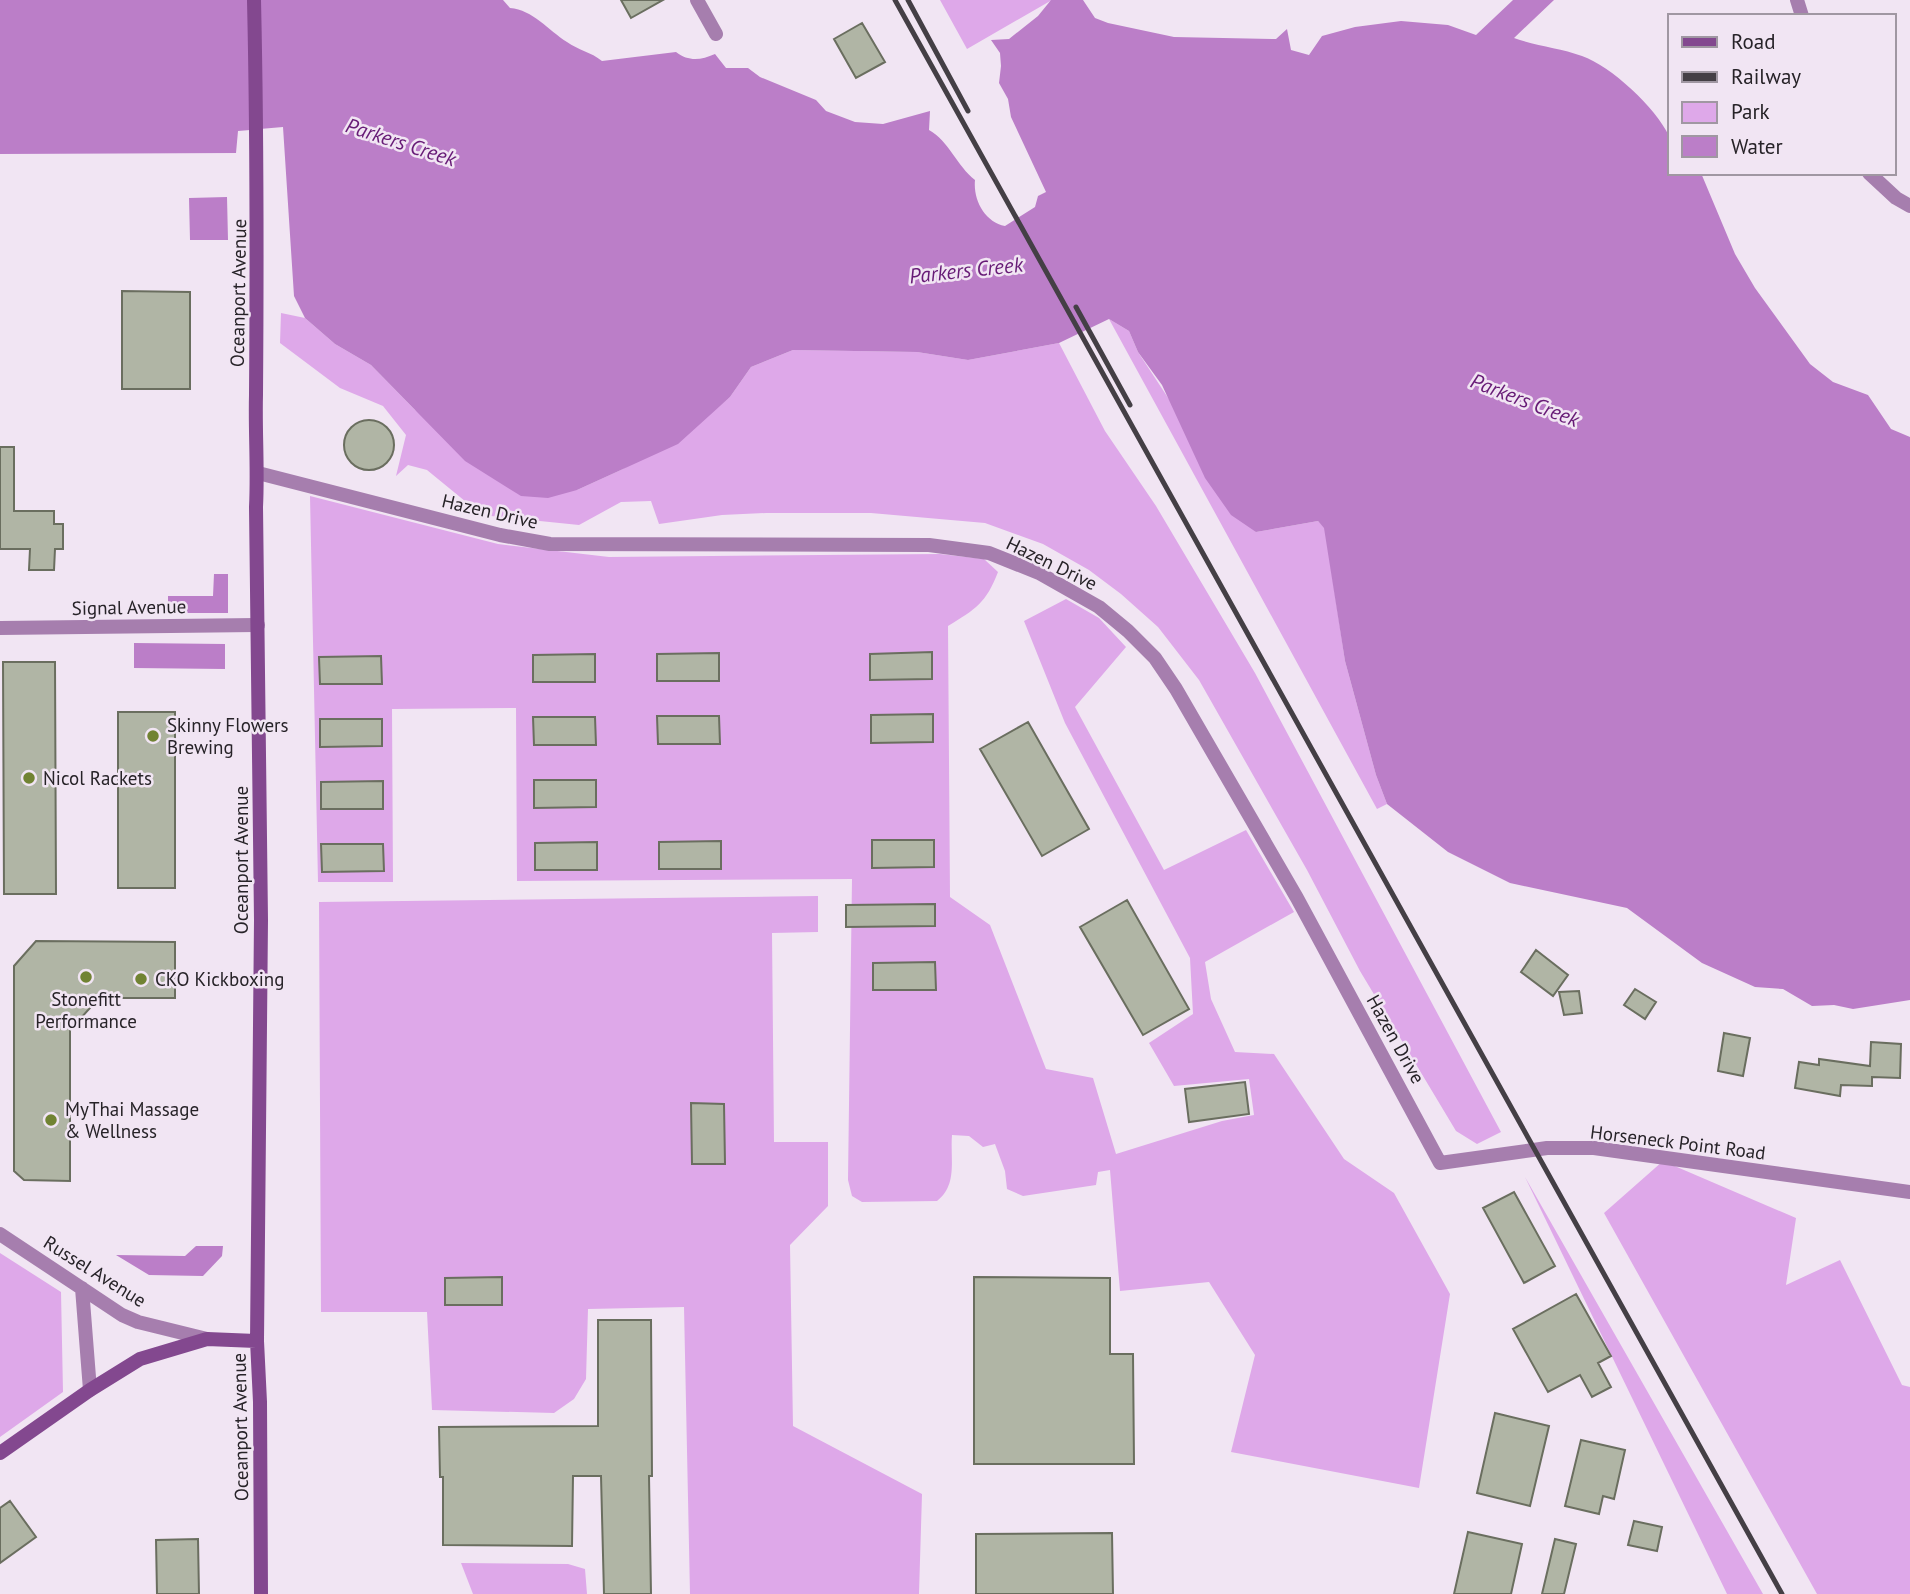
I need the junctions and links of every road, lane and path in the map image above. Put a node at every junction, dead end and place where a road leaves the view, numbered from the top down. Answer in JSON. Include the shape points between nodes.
{"nodes":[{"id":1,"x":254,"y":0,"type":"edge"},
{"id":2,"x":697,"y":0,"type":"edge"},
{"id":3,"x":716,"y":34,"type":"dead end"},
{"id":4,"x":1872,"y":175,"type":"edge"},
{"id":5,"x":1910,"y":206,"type":"edge"},
{"id":6,"x":258,"y":473,"type":"junction"},
{"id":7,"x":258,"y":625,"type":"junction"},
{"id":8,"x":0,"y":628,"type":"edge"},
{"id":9,"x":1440,"y":1163,"type":"joint"},
{"id":10,"x":1910,"y":1192,"type":"edge"},
{"id":11,"x":0,"y":1234,"type":"edge"},
{"id":12,"x":82,"y":1288,"type":"junction"},
{"id":13,"x":207,"y":1339,"type":"junction"},
{"id":14,"x":257,"y":1342,"type":"junction"},
{"id":15,"x":90,"y":1390,"type":"junction"},
{"id":16,"x":0,"y":1453,"type":"edge"},
{"id":17,"x":261,"y":1594,"type":"edge"}],
"edges":[{"from":1,"to":6,"type":"main road","name":"Oceanport Avenue"},
{"from":2,"to":3,"type":"street"},
{"from":4,"to":5,"type":"street"},
{"from":6,"to":7,"type":"main road","name":"Oceanport Avenue"},
{"from":6,"to":9,"type":"street","name":"Hazen Drive","via":[[551,544],[959,548],[989,553],[1039,573],[1099,607],[1155,658],[1176,688]]},
{"from":7,"to":8,"type":"street","name":"Signal Avenue"},
{"from":7,"to":14,"type":"main road","name":"Oceanport Avenue"},
{"from":9,"to":10,"type":"street","name":"Horseneck Point Road","via":[[1547,1148],[1594,1149]]},
{"from":11,"to":12,"type":"street","name":"Russel Avenue"},
{"from":12,"to":13,"type":"street","name":"Russel Avenue","via":[[138,1322]]},
{"from":12,"to":15,"type":"street"},
{"from":13,"to":14,"type":"main road","name":"Russel Avenue"},
{"from":13,"to":15,"type":"main road","via":[[140,1359]]},
{"from":14,"to":17,"type":"main road","name":"Oceanport Avenue"},
{"from":15,"to":16,"type":"main road"}]}
